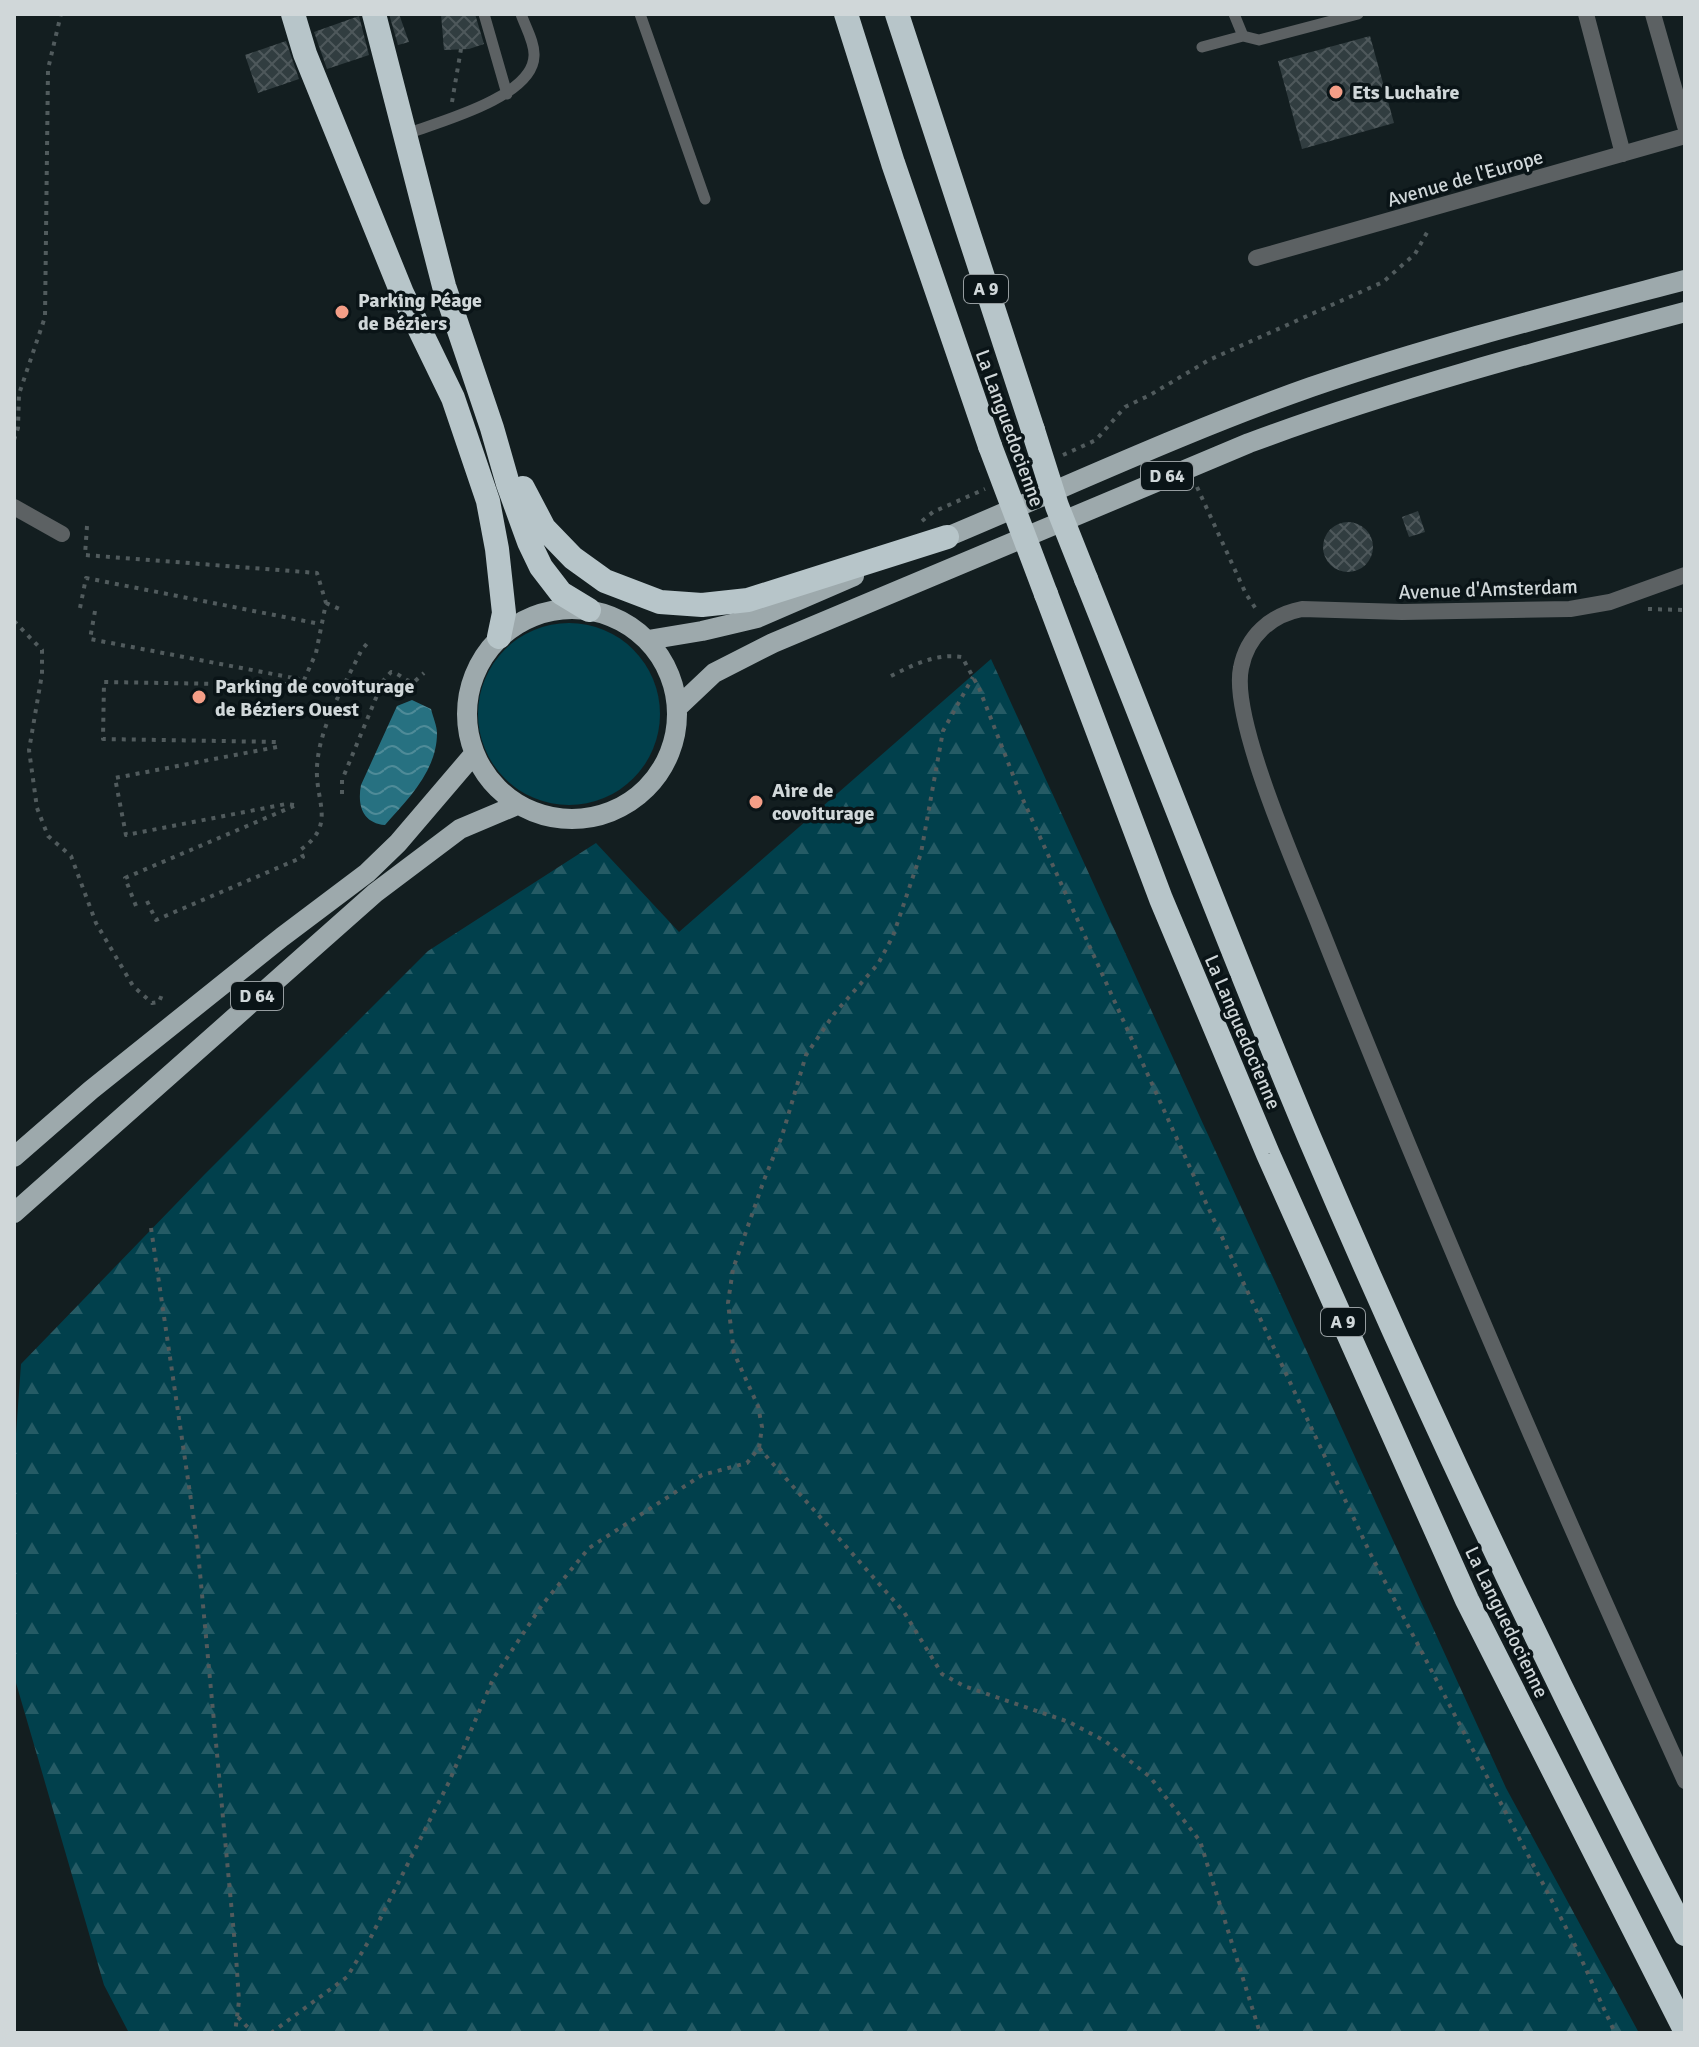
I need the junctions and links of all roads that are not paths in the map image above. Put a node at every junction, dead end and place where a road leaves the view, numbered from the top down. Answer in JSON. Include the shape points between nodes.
{"nodes":[{"id":1,"x":293,"y":14,"type":"edge"},
{"id":2,"x":374,"y":14,"type":"edge"},
{"id":3,"x":484,"y":14,"type":"edge"},
{"id":4,"x":521,"y":14,"type":"edge"},
{"id":5,"x":640,"y":14,"type":"edge"},
{"id":6,"x":846,"y":14,"type":"edge"},
{"id":7,"x":897,"y":14,"type":"edge"},
{"id":8,"x":1234,"y":14,"type":"edge"},
{"id":9,"x":1358,"y":14,"type":"edge"},
{"id":10,"x":1586,"y":14,"type":"edge"},
{"id":11,"x":1653,"y":14,"type":"edge"},
{"id":12,"x":1243,"y":36,"type":"junction"},
{"id":13,"x":1202,"y":47,"type":"dead end"},
{"id":14,"x":507,"y":94,"type":"junction"},
{"id":15,"x":1685,"y":126,"type":"edge"},
{"id":16,"x":406,"y":134,"type":"junction"},
{"id":17,"x":1685,"y":136,"type":"edge"},
{"id":18,"x":1623,"y":154,"type":"junction"},
{"id":19,"x":705,"y":199,"type":"dead end"},
{"id":20,"x":1256,"y":258,"type":"dead end"},
{"id":21,"x":1685,"y":280,"type":"edge"},
{"id":22,"x":1685,"y":312,"type":"edge"},
{"id":23,"x":492,"y":428,"type":"junction"},
{"id":24,"x":14,"y":507,"type":"edge"},
{"id":25,"x":62,"y":534,"type":"dead end"},
{"id":26,"x":947,"y":537,"type":"junction"},
{"id":27,"x":1685,"y":575,"type":"edge"},
{"id":28,"x":589,"y":610,"type":"junction"},
{"id":29,"x":499,"y":637,"type":"junction"},
{"id":30,"x":648,"y":640,"type":"junction"},
{"id":31,"x":677,"y":708,"type":"junction"},
{"id":32,"x":474,"y":754,"type":"junction"},
{"id":33,"x":517,"y":805,"type":"junction"},
{"id":34,"x":14,"y":1157,"type":"edge"},
{"id":35,"x":14,"y":1213,"type":"edge"},
{"id":36,"x":1685,"y":1781,"type":"edge"},
{"id":37,"x":1685,"y":1934,"type":"edge"},
{"id":38,"x":1685,"y":2030,"type":"edge"}],
"edges":[{"from":1,"to":29,"type":"highway","via":[[402,293],[453,398],[488,501],[504,613]]},
{"from":2,"to":16,"type":"highway"},
{"from":3,"to":14,"type":"lane"},
{"from":4,"to":14,"type":"lane","via":[[535,54],[531,70]]},
{"from":5,"to":19,"type":"lane"},
{"from":6,"to":38,"type":"highway","name":"La Languedocienne","number":"A 9","bridge":true,"via":[[990,446],[1161,899],[1280,1183],[1467,1600]]},
{"from":7,"to":37,"type":"highway","name":"La Languedocienne","number":"A 9","bridge":true,"via":[[1057,506],[1234,954],[1406,1360]]},
{"from":8,"to":12,"type":"lane"},
{"from":9,"to":12,"type":"lane","via":[[1259,40]]},
{"from":10,"to":18,"type":"street"},
{"from":11,"to":15,"type":"street"},
{"from":12,"to":13,"type":"lane"},
{"from":14,"to":16,"type":"lane"},
{"from":16,"to":23,"type":"highway","via":[[444,286]]},
{"from":17,"to":18,"type":"street","name":"Avenue de l'Europe"},
{"from":18,"to":20,"type":"street","name":"Avenue de l'Europe"},
{"from":21,"to":26,"type":"main road","number":"D 64","via":[[1499,329],[1312,387],[1174,439]]},
{"from":22,"to":31,"type":"main road","number":"D 64","via":[[1326,414],[1188,467],[773,643],[714,673]]},
{"from":23,"to":26,"type":"highway","via":[[544,528],[605,581],[660,602],[748,600]]},
{"from":23,"to":28,"type":"highway","via":[[541,567],[561,593]]},
{"from":24,"to":25,"type":"street"},
{"from":26,"to":30,"type":"main road","number":"D 64","via":[[757,618]]},
{"from":27,"to":36,"type":"street","name":"Avenue d'Amsterdam","via":[[1610,602],[1570,609],[1287,612],[1252,639],[1241,668],[1240,691],[1274,811],[1364,1039],[1507,1381]]},
{"from":28,"to":29,"type":"main road","via":[[556,609],[526,619]]},
{"from":28,"to":30,"type":"main road","via":[[621,620]]},
{"from":29,"to":32,"type":"main road","via":[[475,672],[468,699],[467,727]]},
{"from":30,"to":31,"type":"main road","via":[[673,683]]},
{"from":31,"to":33,"type":"main road","via":[[675,737],[665,765],[625,806],[571,820]]},
{"from":32,"to":33,"type":"main road","via":[[492,783]]},
{"from":32,"to":34,"type":"main road","number":"D 64","via":[[367,873]]},
{"from":33,"to":35,"type":"main road","number":"D 64","via":[[460,829],[420,857]]}]}
